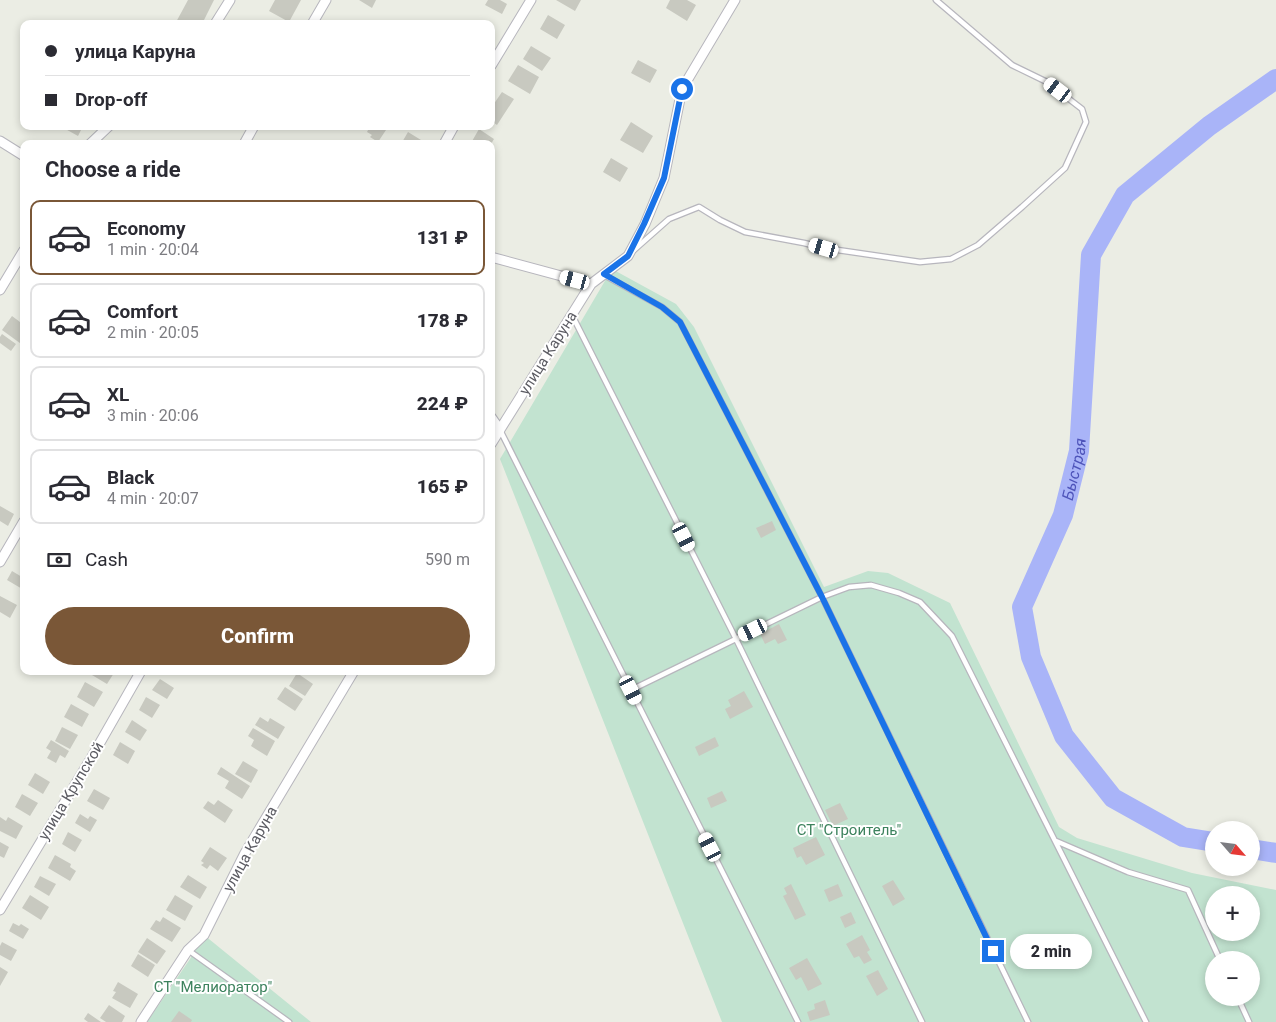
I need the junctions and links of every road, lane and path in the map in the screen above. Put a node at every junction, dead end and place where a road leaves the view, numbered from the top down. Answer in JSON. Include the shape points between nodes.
{"nodes":[{"id":1,"x":230,"y":0,"type":"edge"},
{"id":2,"x":326,"y":0,"type":"edge"},
{"id":3,"x":531,"y":0,"type":"edge"},
{"id":4,"x":734,"y":0,"type":"edge"},
{"id":5,"x":936,"y":0,"type":"edge"},
{"id":6,"x":218,"y":20,"type":"edge"},
{"id":7,"x":314,"y":20,"type":"edge"},
{"id":8,"x":495,"y":59,"type":"edge"},
{"id":9,"x":105,"y":130,"type":"edge"},
{"id":10,"x":94,"y":140,"type":"edge"},
{"id":11,"x":0,"y":141,"type":"edge"},
{"id":12,"x":20,"y":154,"type":"edge"},
{"id":13,"x":628,"y":256,"type":"junction"},
{"id":14,"x":20,"y":257,"type":"edge"},
{"id":15,"x":495,"y":258,"type":"edge"},
{"id":16,"x":604,"y":274,"type":"junction"},
{"id":17,"x":591,"y":284,"type":"junction"},
{"id":18,"x":0,"y":290,"type":"edge"},
{"id":19,"x":572,"y":315,"type":"junction"},
{"id":20,"x":495,"y":423,"type":"edge"},
{"id":21,"x":500,"y":430,"type":"junction"},
{"id":22,"x":495,"y":438,"type":"edge"},
{"id":23,"x":20,"y":528,"type":"edge"},
{"id":24,"x":0,"y":562,"type":"edge"},
{"id":25,"x":822,"y":597,"type":"junction"},
{"id":26,"x":736,"y":639,"type":"junction"},
{"id":27,"x":139,"y":675,"type":"edge"},
{"id":28,"x":352,"y":675,"type":"edge"},
{"id":29,"x":631,"y":690,"type":"junction"},
{"id":30,"x":1056,"y":841,"type":"junction"},
{"id":31,"x":0,"y":910,"type":"edge"},
{"id":32,"x":188,"y":950,"type":"junction"},
{"id":33,"x":1216,"y":951,"type":"edge"},
{"id":34,"x":1242,"y":1006,"type":"edge"},
{"id":35,"x":141,"y":1022,"type":"edge"},
{"id":36,"x":289,"y":1022,"type":"edge"},
{"id":37,"x":798,"y":1022,"type":"edge"},
{"id":38,"x":922,"y":1022,"type":"edge"},
{"id":39,"x":1028,"y":1022,"type":"edge"},
{"id":40,"x":1146,"y":1022,"type":"edge"},
{"id":41,"x":1249,"y":1022,"type":"edge"}],
"edges":[{"from":1,"to":6,"type":"street"},
{"from":2,"to":7,"type":"street"},
{"from":3,"to":8,"type":"street"},
{"from":4,"to":13,"type":"street","name":"улица Каруна","via":[[682,89],[664,178]]},
{"from":5,"to":13,"type":"lane","via":[[1012,66],[1047,82],[1082,109],[1086,122],[1066,168],[978,245],[951,260],[920,262],[890,258],[745,232],[699,207],[669,219]]},
{"from":9,"to":10,"type":"street"},
{"from":11,"to":12,"type":"street"},
{"from":13,"to":16,"type":"street","name":"улица Каруна"},
{"from":14,"to":18,"type":"street"},
{"from":15,"to":17,"type":"street"},
{"from":16,"to":17,"type":"street","name":"улица Каруна"},
{"from":16,"to":25,"type":"lane","via":[[662,307],[680,322]]},
{"from":17,"to":19,"type":"street","name":"улица Каруна"},
{"from":19,"to":21,"type":"street","name":"улица Каруна"},
{"from":19,"to":26,"type":"lane"},
{"from":20,"to":21,"type":"street"},
{"from":21,"to":22,"type":"street","name":"улица Каруна"},
{"from":21,"to":29,"type":"lane"},
{"from":23,"to":24,"type":"street"},
{"from":25,"to":26,"type":"lane"},
{"from":25,"to":30,"type":"lane","via":[[849,587],[871,585],[920,602],[952,636]]},
{"from":25,"to":39,"type":"lane"},
{"from":26,"to":29,"type":"lane"},
{"from":26,"to":38,"type":"lane"},
{"from":27,"to":31,"type":"street","name":"улица Крупской"},
{"from":28,"to":32,"type":"street","name":"улица Каруна","via":[[245,853],[204,935]]},
{"from":29,"to":37,"type":"lane"},
{"from":30,"to":33,"type":"lane","via":[[1128,872],[1188,890]]},
{"from":30,"to":40,"type":"lane"},
{"from":32,"to":35,"type":"street","name":"улица Каруна"},
{"from":32,"to":36,"type":"lane"},
{"from":34,"to":41,"type":"lane"}]}
